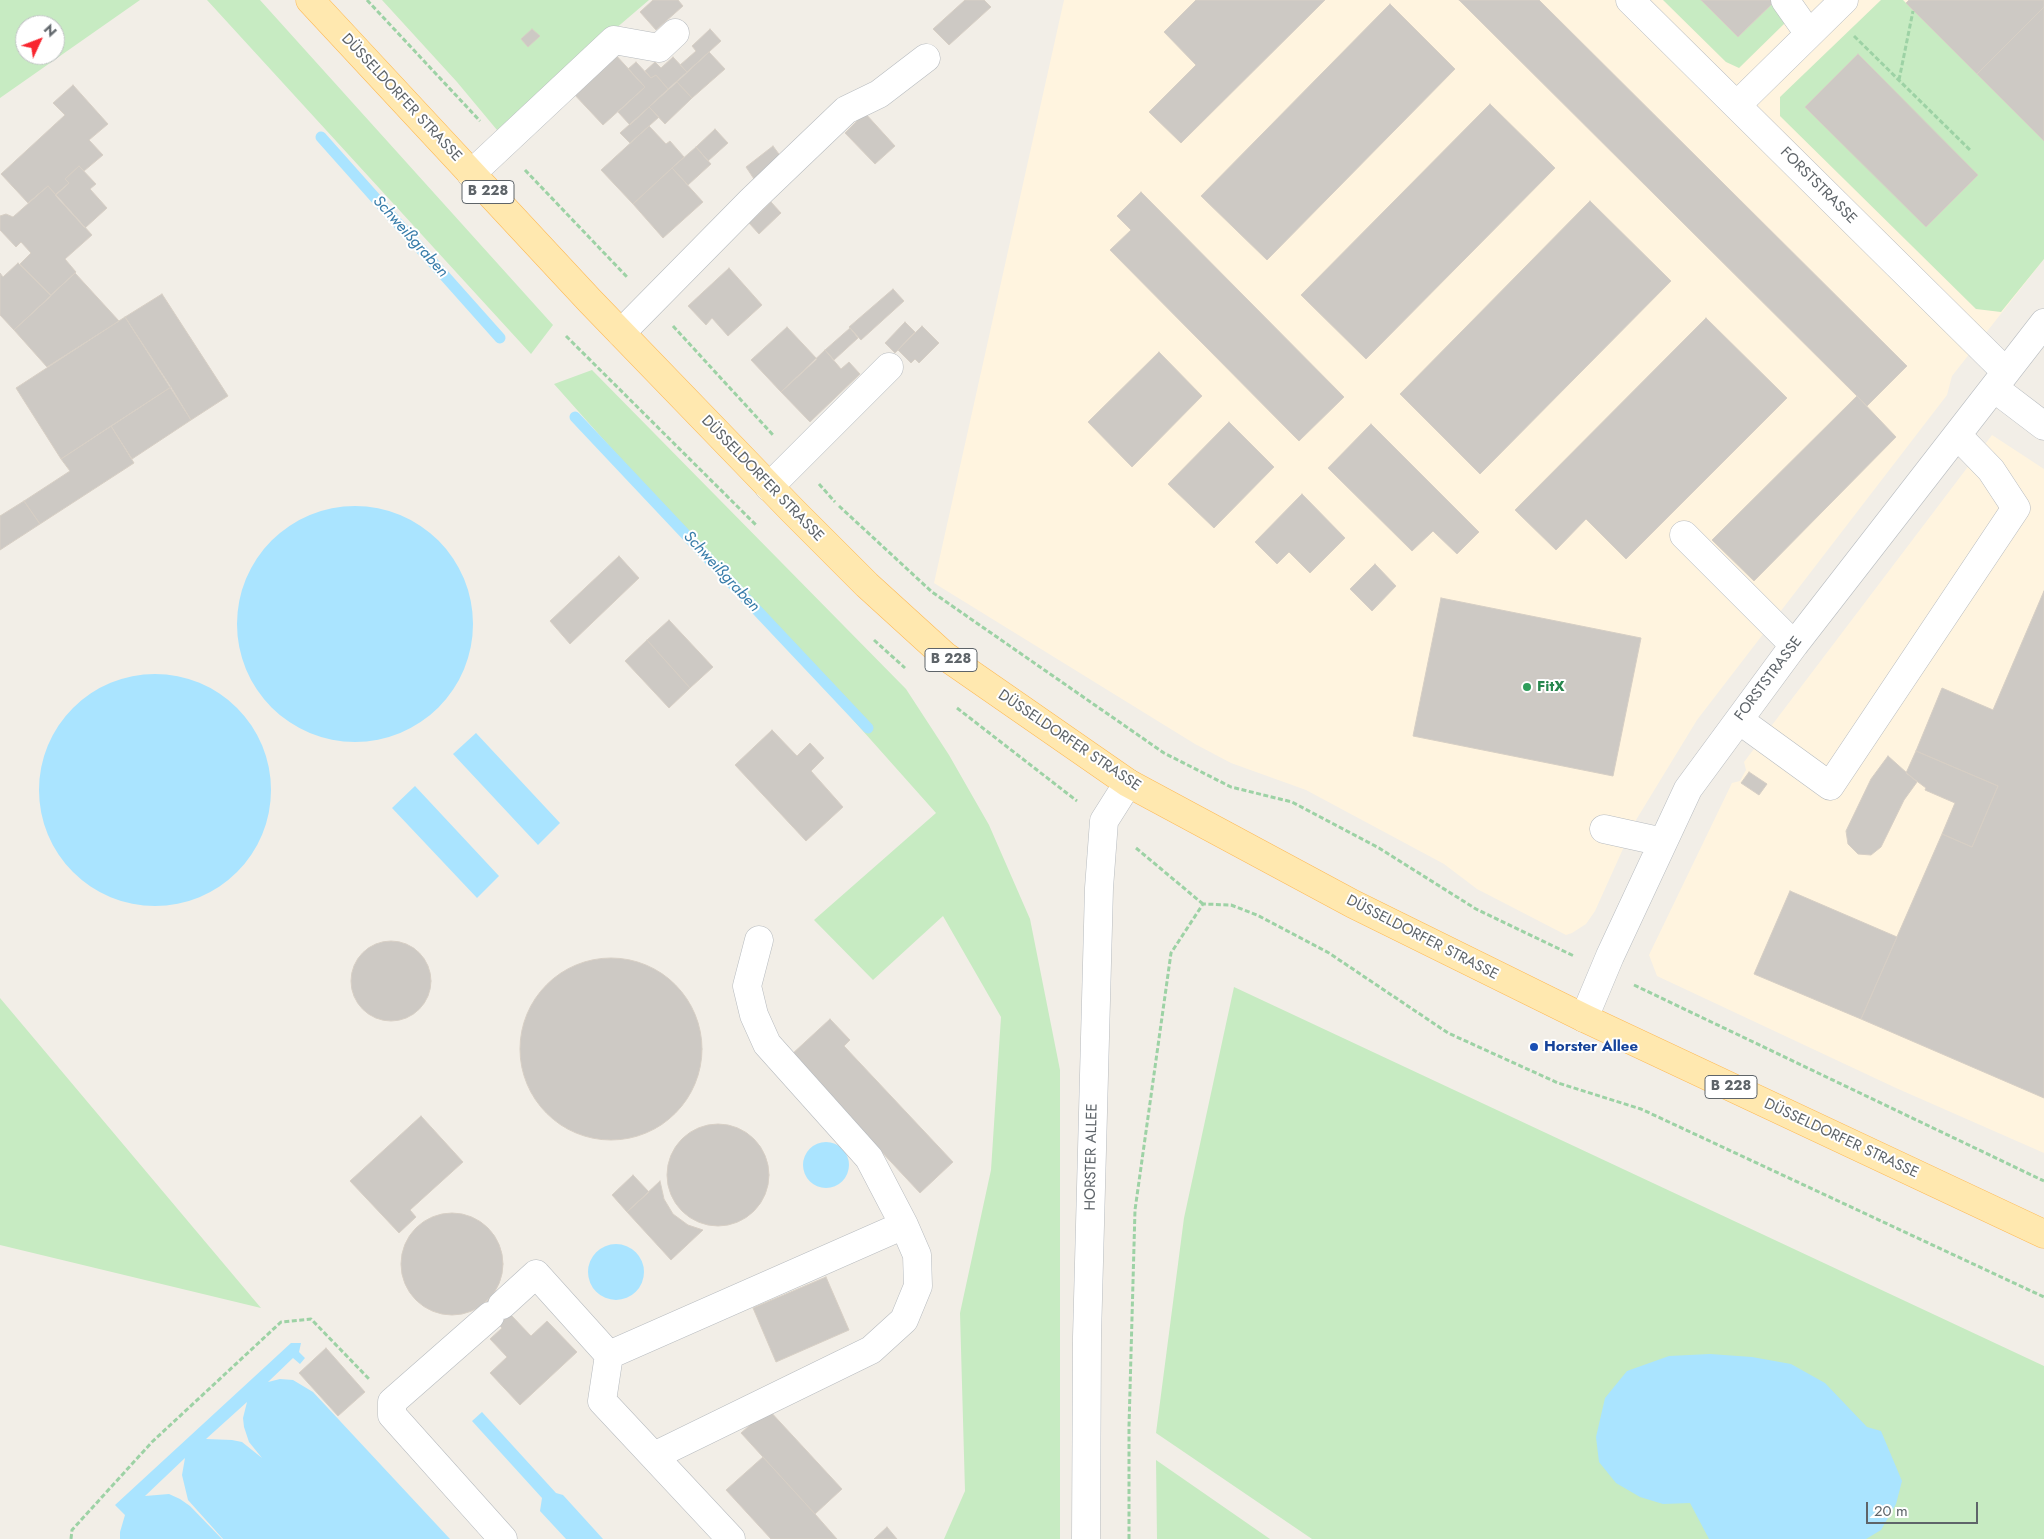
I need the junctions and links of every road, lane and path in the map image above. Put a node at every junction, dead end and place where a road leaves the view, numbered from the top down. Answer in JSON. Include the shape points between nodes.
{"nodes":[{"id":1,"x":310,"y":0,"type":"edge"},
{"id":2,"x":368,"y":0,"type":"edge"},
{"id":3,"x":1630,"y":0,"type":"edge"},
{"id":4,"x":1784,"y":0,"type":"edge"},
{"id":5,"x":1837,"y":6,"type":"edge"},
{"id":6,"x":1913,"y":11,"type":"dead end"},
{"id":7,"x":675,"y":33,"type":"dead end"},
{"id":8,"x":1809,"y":34,"type":"junction"},
{"id":9,"x":926,"y":58,"type":"dead end"},
{"id":10,"x":1899,"y":81,"type":"junction"},
{"id":11,"x":1736,"y":105,"type":"junction"},
{"id":12,"x":502,"y":144,"type":"junction"},
{"id":13,"x":1971,"y":151,"type":"dead end"},
{"id":14,"x":471,"y":174,"type":"junction"},
{"id":15,"x":650,"y":302,"type":"junction"},
{"id":16,"x":2044,"y":323,"type":"edge"},
{"id":17,"x":621,"y":333,"type":"junction"},
{"id":18,"x":889,"y":367,"type":"dead end"},
{"id":19,"x":2000,"y":380,"type":"junction"},
{"id":20,"x":2044,"y":426,"type":"edge"},
{"id":21,"x":1957,"y":435,"type":"junction"},
{"id":22,"x":795,"y":459,"type":"junction"},
{"id":23,"x":769,"y":487,"type":"junction"},
{"id":24,"x":1684,"y":535,"type":"dead end"},
{"id":25,"x":1794,"y":645,"type":"junction"},
{"id":26,"x":1739,"y":720,"type":"junction"},
{"id":27,"x":1128,"y":783,"type":"junction"},
{"id":28,"x":1604,"y":828,"type":"dead end"},
{"id":29,"x":1663,"y":842,"type":"junction"},
{"id":30,"x":759,"y":940,"type":"dead end"},
{"id":31,"x":1604,"y":971,"type":"junction"},
{"id":32,"x":1584,"y":1018,"type":"junction"},
{"id":33,"x":2044,"y":1181,"type":"edge"},
{"id":34,"x":904,"y":1225,"type":"junction"},
{"id":35,"x":2044,"y":1234,"type":"edge"},
{"id":36,"x":2044,"y":1297,"type":"edge"},
{"id":37,"x":609,"y":1355,"type":"junction"},
{"id":38,"x":392,"y":1402,"type":"junction"},
{"id":39,"x":654,"y":1456,"type":"junction"},
{"id":40,"x":71,"y":1539,"type":"edge"},
{"id":41,"x":503,"y":1539,"type":"edge"},
{"id":42,"x":731,"y":1539,"type":"edge"},
{"id":43,"x":1086,"y":1539,"type":"edge"},
{"id":44,"x":1129,"y":1539,"type":"edge"}],
"edges":[{"from":1,"to":14,"type":"main road","name":"DÜSSELDORFER STRASSE","number":"B 228"},
{"from":2,"to":12,"type":"path"},
{"from":3,"to":11,"type":"street","name":"FORSTSTRASSE"},
{"from":4,"to":8,"type":"street"},
{"from":5,"to":8,"type":"street"},
{"from":5,"to":10,"type":"path"},
{"from":6,"to":10,"type":"path"},
{"from":7,"to":12,"type":"street","via":[[659,48],[614,40]]},
{"from":8,"to":11,"type":"street"},
{"from":9,"to":15,"type":"street","via":[[879,94],[846,110]]},
{"from":10,"to":13,"type":"path"},
{"from":11,"to":19,"type":"street","name":"FORSTSTRASSE"},
{"from":12,"to":14,"type":"street"},
{"from":12,"to":15,"type":"path"},
{"from":14,"to":17,"type":"main road","name":"DÜSSELDORFER STRASSE","number":"B 228"},
{"from":15,"to":17,"type":"street"},
{"from":15,"to":22,"type":"path"},
{"from":16,"to":19,"type":"street","name":"FORSTSTRASSE"},
{"from":17,"to":23,"type":"main road","name":"DÜSSELDORFER STRASSE","number":"B 228"},
{"from":18,"to":22,"type":"street"},
{"from":19,"to":20,"type":"street"},
{"from":19,"to":21,"type":"street","name":"FORSTSTRASSE"},
{"from":21,"to":25,"type":"street","name":"FORSTSTRASSE"},
{"from":21,"to":26,"type":"street","via":[[1992,470],[2016,508],[1830,786]]},
{"from":22,"to":23,"type":"street"},
{"from":22,"to":31,"type":"path","via":[[837,504],[932,592],[1164,753],[1231,787],[1292,802],[1395,857],[1476,909]]},
{"from":23,"to":27,"type":"main road","name":"DÜSSELDORFER STRASSE","number":"B 228","via":[[867,585],[945,656]]},
{"from":24,"to":25,"type":"street"},
{"from":25,"to":26,"type":"street","name":"FORSTSTRASSE"},
{"from":26,"to":29,"type":"street","name":"FORSTSTRASSE","via":[[1688,789]]},
{"from":27,"to":32,"type":"main road","name":"DÜSSELDORFER STRASSE","number":"B 228","via":[[1353,904]]},
{"from":27,"to":43,"type":"street","name":"HORSTER ALLEE","via":[[1104,821],[1099,888],[1087,1337]]},
{"from":28,"to":29,"type":"street"},
{"from":29,"to":31,"type":"street","name":"FORSTSTRASSE"},
{"from":30,"to":34,"type":"street","via":[[747,986],[754,1015],[767,1044],[870,1158]]},
{"from":31,"to":32,"type":"street","name":"FORSTSTRASSE"},
{"from":31,"to":33,"type":"path"},
{"from":32,"to":35,"type":"main road","name":"DÜSSELDORFER STRASSE","number":"B 228"},
{"from":34,"to":37,"type":"street"},
{"from":34,"to":39,"type":"street","via":[[917,1255],[918,1286],[904,1320],[871,1350]]},
{"from":36,"to":44,"type":"path","via":[[1641,1109],[1558,1083],[1448,1033],[1329,953],[1257,915],[1231,905],[1203,904],[1171,953],[1135,1210]]},
{"from":37,"to":38,"type":"street","via":[[536,1274]]},
{"from":37,"to":39,"type":"street","via":[[602,1401]]},
{"from":38,"to":40,"type":"path","via":[[311,1319],[281,1322],[152,1442],[72,1530]]},
{"from":38,"to":41,"type":"street","via":[[392,1415]]},
{"from":39,"to":42,"type":"street"}]}
